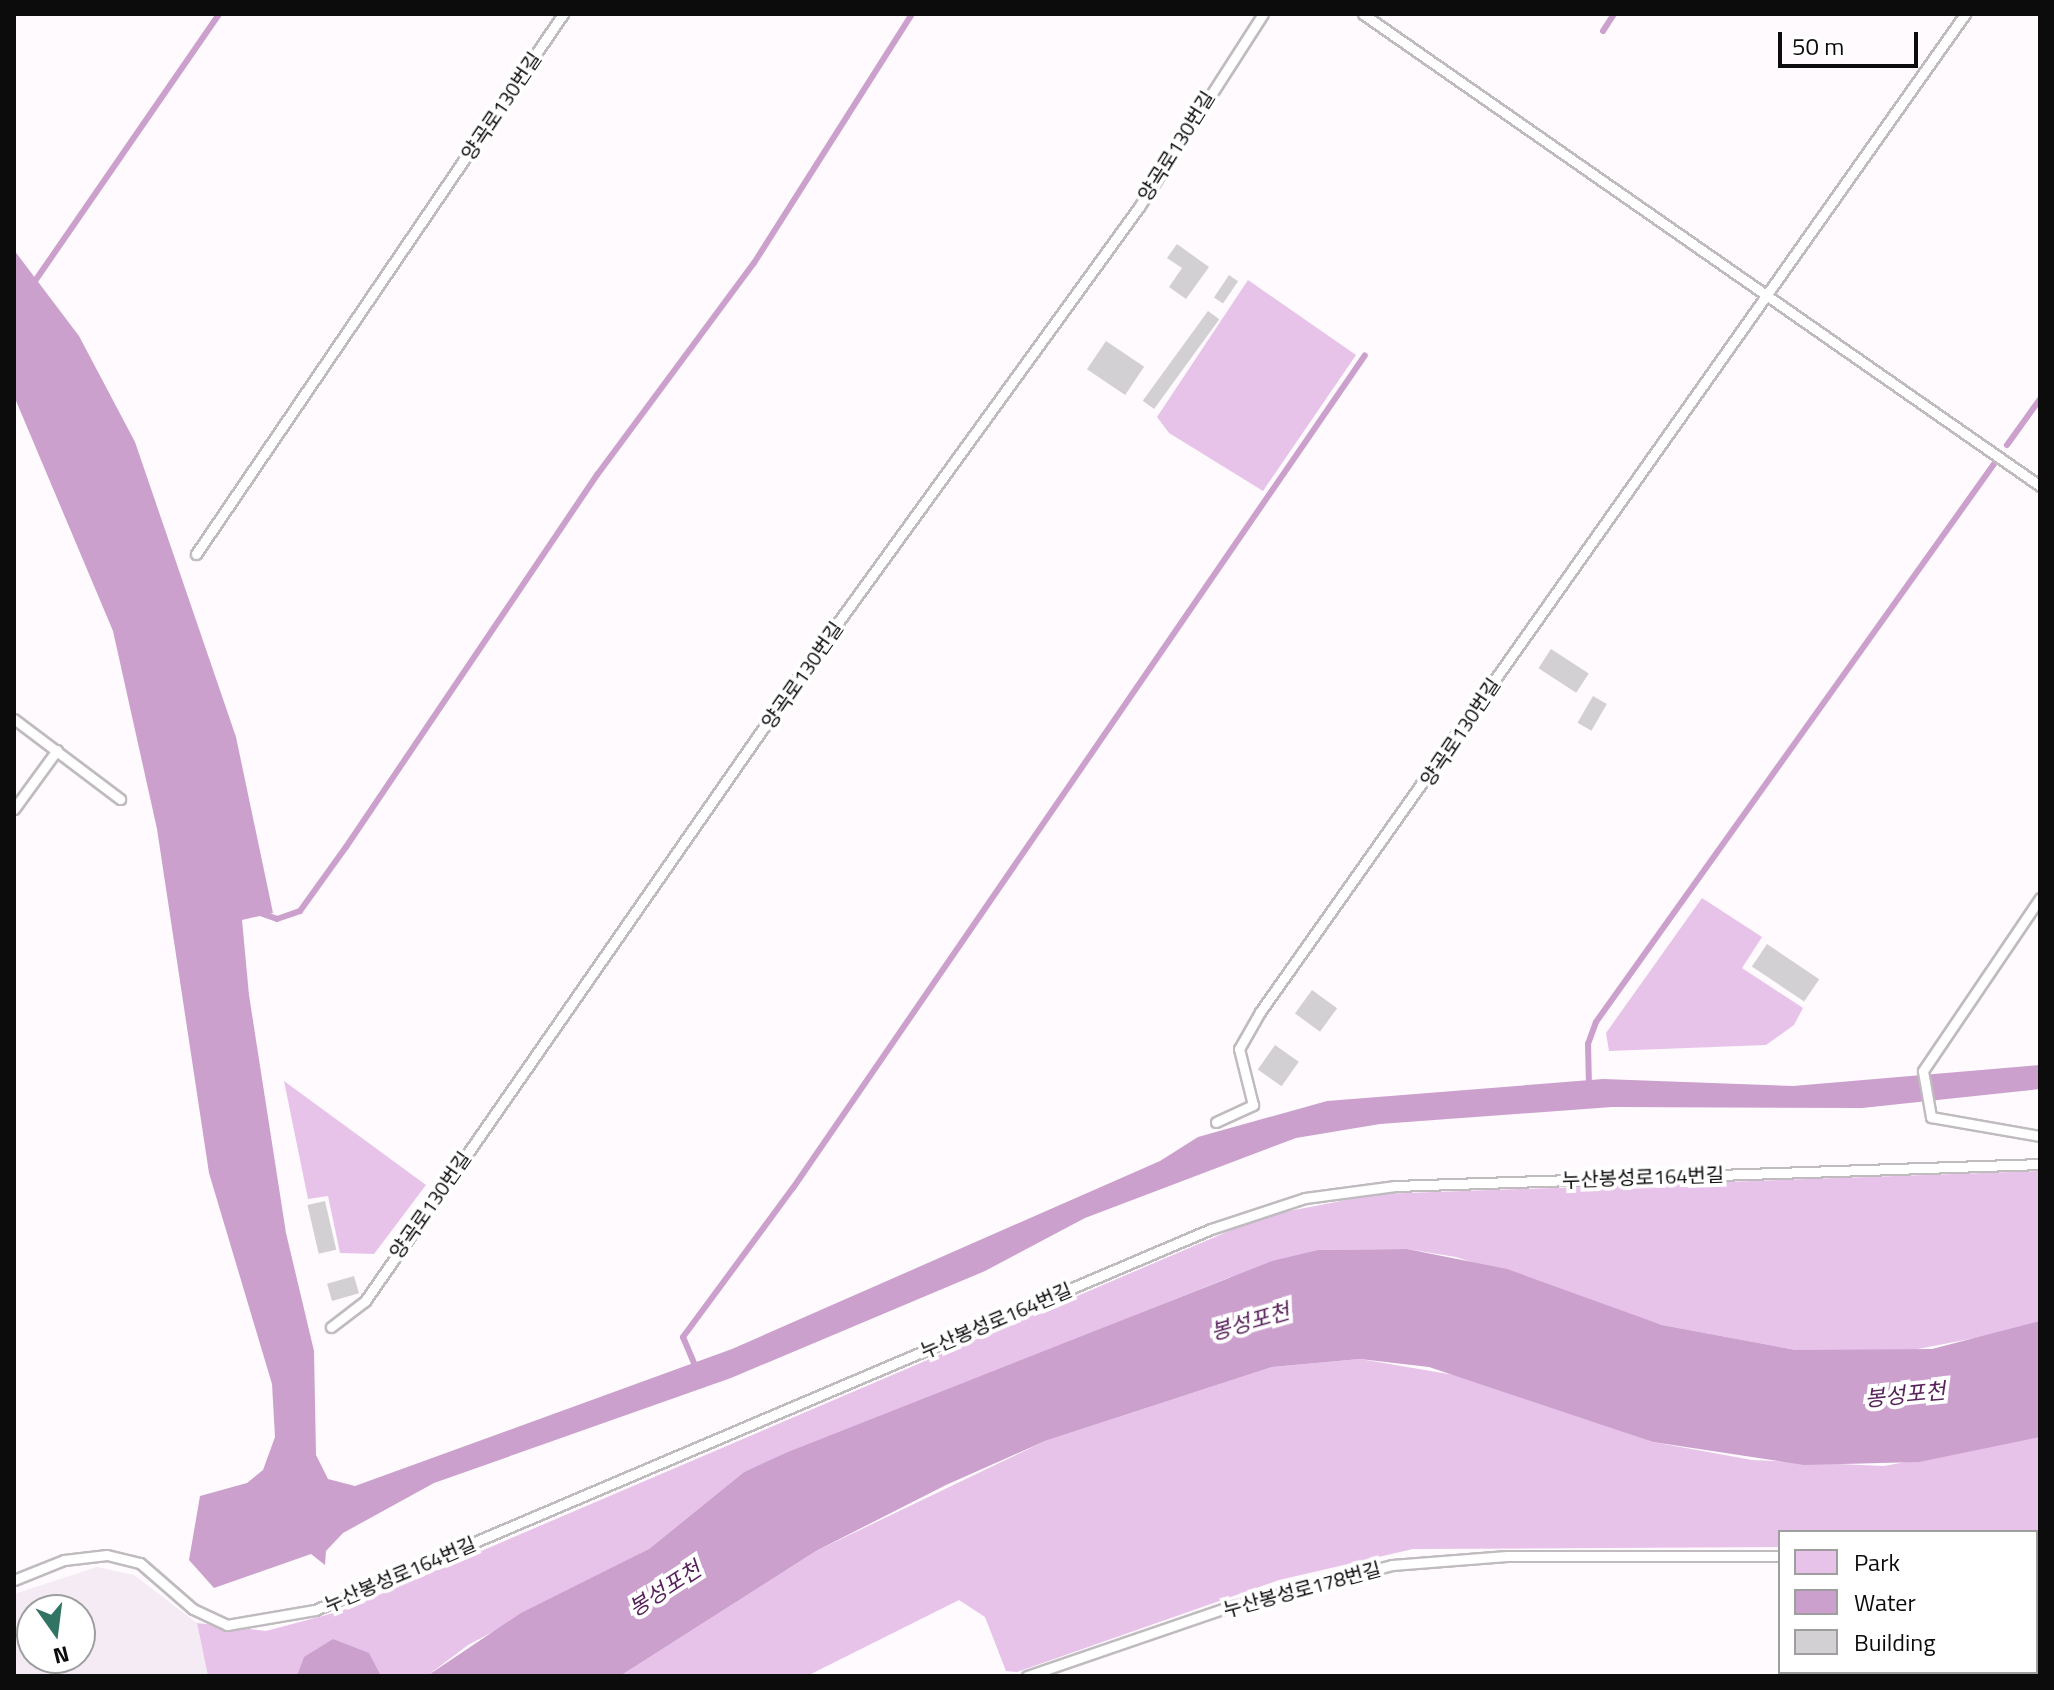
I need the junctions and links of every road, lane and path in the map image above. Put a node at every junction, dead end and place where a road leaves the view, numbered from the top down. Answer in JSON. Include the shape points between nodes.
{"nodes":[{"id":1,"x":563,"y":14,"type":"edge"},
{"id":2,"x":1263,"y":14,"type":"edge"},
{"id":3,"x":1363,"y":14,"type":"edge"},
{"id":4,"x":1965,"y":14,"type":"edge"},
{"id":5,"x":1764,"y":294,"type":"junction"},
{"id":6,"x":2040,"y":486,"type":"edge"},
{"id":7,"x":196,"y":554,"type":"dead end"},
{"id":8,"x":14,"y":719,"type":"edge"},
{"id":9,"x":57,"y":750,"type":"junction"},
{"id":10,"x":120,"y":799,"type":"dead end"},
{"id":11,"x":14,"y":809,"type":"edge"},
{"id":12,"x":2040,"y":898,"type":"edge"},
{"id":13,"x":1216,"y":1122,"type":"dead end"},
{"id":14,"x":2040,"y":1136,"type":"edge"},
{"id":15,"x":2040,"y":1164,"type":"edge"},
{"id":16,"x":331,"y":1327,"type":"dead end"},
{"id":17,"x":1778,"y":1556,"type":"edge"},
{"id":18,"x":14,"y":1580,"type":"edge"},
{"id":19,"x":1027,"y":1676,"type":"edge"}],
"edges":[{"from":1,"to":7,"type":"lane","name":"양곡로130번길"},
{"from":2,"to":16,"type":"lane","name":"양곡로130번길","via":[[1139,207],[805,668],[365,1301]]},
{"from":3,"to":5,"type":"lane"},
{"from":4,"to":5,"type":"lane"},
{"from":5,"to":6,"type":"lane"},
{"from":5,"to":13,"type":"lane","name":"양곡로130번길","via":[[1247,1032],[1239,1049],[1253,1105]]},
{"from":8,"to":9,"type":"lane"},
{"from":9,"to":10,"type":"lane"},
{"from":9,"to":11,"type":"lane"},
{"from":12,"to":14,"type":"lane","via":[[1923,1071],[1924,1107],[1931,1117]]},
{"from":15,"to":18,"type":"lane","name":"누산봉성로164번길","via":[[1395,1186],[1305,1198],[1197,1234],[315,1610],[227,1625],[193,1609],[140,1563],[107,1555],[64,1560]]},
{"from":17,"to":19,"type":"lane","name":"누산봉성로178번길","via":[[1507,1556],[1392,1565],[1229,1607]]}]}
